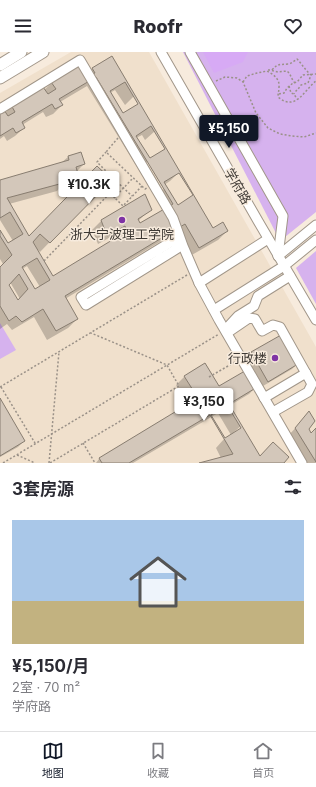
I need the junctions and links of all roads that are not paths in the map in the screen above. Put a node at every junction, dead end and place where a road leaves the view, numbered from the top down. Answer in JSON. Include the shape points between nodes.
{"nodes":[{"id":1,"x":21,"y":52,"type":"edge"},
{"id":2,"x":43,"y":52,"type":"edge"},
{"id":3,"x":161,"y":52,"type":"edge"},
{"id":4,"x":190,"y":52,"type":"edge"},
{"id":5,"x":0,"y":65,"type":"edge"},
{"id":6,"x":0,"y":78,"type":"edge"},
{"id":7,"x":0,"y":109,"type":"edge"},
{"id":8,"x":316,"y":225,"type":"edge"},
{"id":9,"x":268,"y":239,"type":"junction"},
{"id":10,"x":316,"y":240,"type":"edge"},
{"id":11,"x":180,"y":247,"type":"junction"},
{"id":12,"x":278,"y":256,"type":"junction"},
{"id":13,"x":284,"y":266,"type":"junction"},
{"id":14,"x":290,"y":276,"type":"junction"},
{"id":15,"x":199,"y":282,"type":"junction"},
{"id":16,"x":80,"y":310,"type":"dead end"},
{"id":17,"x":214,"y":310,"type":"junction"},
{"id":18,"x":316,"y":320,"type":"edge"},
{"id":19,"x":226,"y":331,"type":"junction"},
{"id":20,"x":306,"y":373,"type":"junction"},
{"id":21,"x":264,"y":398,"type":"junction"},
{"id":22,"x":273,"y":412,"type":"junction"},
{"id":23,"x":302,"y":463,"type":"edge"}],
"edges":[{"from":1,"to":5,"type":"main road"},
{"from":2,"to":6,"type":"main road"},
{"from":3,"to":9,"type":"street","name":"学府路"},
{"from":4,"to":12,"type":"street","via":[[283,216]]},
{"from":7,"to":11,"type":"street","via":[[80,60],[173,218]]},
{"from":8,"to":12,"type":"street"},
{"from":9,"to":12,"type":"street","name":"学府路"},
{"from":9,"to":15,"type":"street"},
{"from":10,"to":13,"type":"street"},
{"from":11,"to":11,"type":"street","via":[[174,240],[80,297],[86,305]]},
{"from":11,"to":15,"type":"street"},
{"from":11,"to":16,"type":"street"},
{"from":12,"to":13,"type":"street","name":"学府路"},
{"from":13,"to":14,"type":"street","name":"学府路"},
{"from":13,"to":17,"type":"street"},
{"from":14,"to":18,"type":"street","name":"学府路"},
{"from":14,"to":19,"type":"street","via":[[258,296],[254,306],[238,316]]},
{"from":15,"to":17,"type":"street"},
{"from":17,"to":19,"type":"street"},
{"from":19,"to":20,"type":"street","via":[[249,318],[255,319],[262,330],[272,324],[280,326]]},
{"from":19,"to":21,"type":"street"},
{"from":20,"to":21,"type":"street"},
{"from":20,"to":22,"type":"street","via":[[312,384],[308,392]]},
{"from":21,"to":22,"type":"street"},
{"from":22,"to":23,"type":"street"}]}
